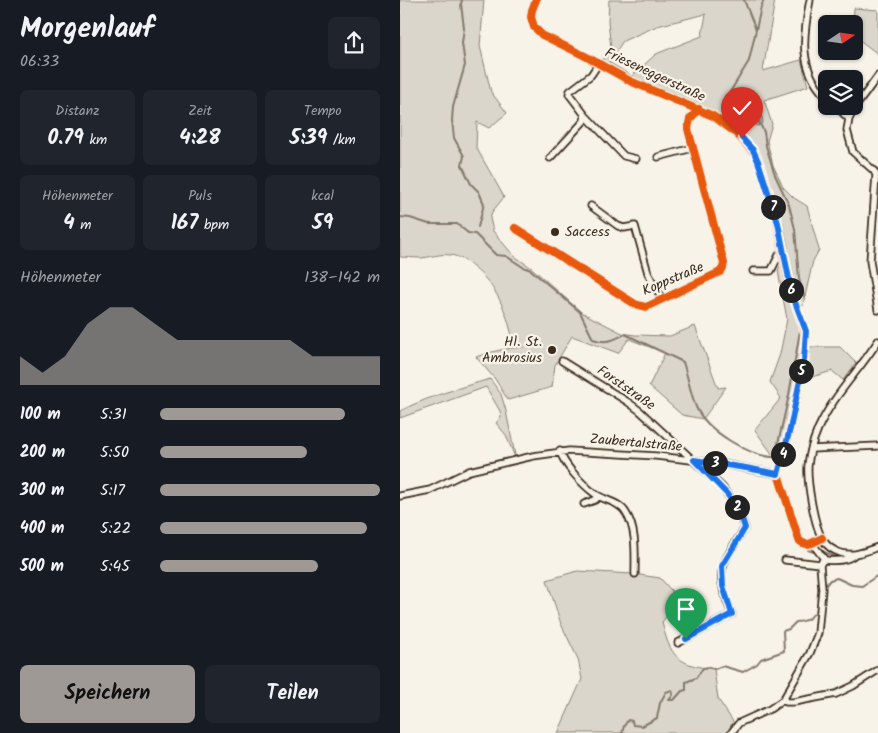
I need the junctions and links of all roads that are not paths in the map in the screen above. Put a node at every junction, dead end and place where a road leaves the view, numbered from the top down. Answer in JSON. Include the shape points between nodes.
{"nodes":[{"id":1,"x":536,"y":0,"type":"edge"},
{"id":2,"x":810,"y":0,"type":"edge"},
{"id":3,"x":599,"y":63,"type":"junction"},
{"id":4,"x":878,"y":76,"type":"edge"},
{"id":5,"x":818,"y":88,"type":"edge"},
{"id":6,"x":699,"y":110,"type":"junction"},
{"id":7,"x":585,"y":115,"type":"junction"},
{"id":8,"x":844,"y":115,"type":"edge"},
{"id":9,"x":849,"y":120,"type":"junction"},
{"id":10,"x":694,"y":148,"type":"junction"},
{"id":11,"x":658,"y":157,"type":"dead end"},
{"id":12,"x":550,"y":158,"type":"dead end"},
{"id":13,"x":636,"y":159,"type":"dead end"},
{"id":14,"x":876,"y":169,"type":"edge"},
{"id":15,"x":591,"y":206,"type":"dead end"},
{"id":16,"x":515,"y":228,"type":"dead end"},
{"id":17,"x":784,"y":252,"type":"junction"},
{"id":18,"x":753,"y":272,"type":"dead end"},
{"id":19,"x":662,"y":299,"type":"junction"},
{"id":20,"x":877,"y":300,"type":"edge"},
{"id":21,"x":878,"y":310,"type":"edge"},
{"id":22,"x":878,"y":341,"type":"edge"},
{"id":23,"x":562,"y":362,"type":"dead end"},
{"id":24,"x":878,"y":446,"type":"edge"},
{"id":25,"x":811,"y":449,"type":"junction"},
{"id":26,"x":560,"y":451,"type":"junction"},
{"id":27,"x":694,"y":460,"type":"junction"},
{"id":28,"x":778,"y":474,"type":"junction"},
{"id":29,"x":400,"y":495,"type":"edge"},
{"id":30,"x":599,"y":496,"type":"junction"},
{"id":31,"x":584,"y":504,"type":"dead end"},
{"id":32,"x":822,"y":538,"type":"junction"},
{"id":33,"x":812,"y":543,"type":"junction"},
{"id":34,"x":878,"y":547,"type":"edge"},
{"id":35,"x":854,"y":554,"type":"junction"},
{"id":36,"x":785,"y":560,"type":"dead end"},
{"id":37,"x":822,"y":562,"type":"junction"},
{"id":38,"x":636,"y":574,"type":"dead end"},
{"id":39,"x":678,"y":643,"type":"dead end"},
{"id":40,"x":878,"y":670,"type":"edge"},
{"id":41,"x":783,"y":700,"type":"junction"},
{"id":42,"x":731,"y":733,"type":"edge"}],
"edges":[{"from":1,"to":3,"type":"street","name":"Frieseneggerstraße","via":[[531,17],[539,33]]},
{"from":2,"to":5,"type":"street","via":[[804,41],[806,63]]},
{"from":3,"to":6,"type":"street","name":"Frieseneggerstraße","via":[[637,84]]},
{"from":3,"to":7,"type":"street","via":[[591,75],[569,93]]},
{"from":4,"to":9,"type":"street"},
{"from":6,"to":10,"type":"street","name":"Koppstraße","via":[[688,126]]},
{"from":6,"to":17,"type":"street","name":"Frieseneggerstraße","via":[[728,126],[755,153],[776,215]]},
{"from":7,"to":12,"type":"street","via":[[584,121]]},
{"from":7,"to":13,"type":"street","via":[[624,156]]},
{"from":8,"to":9,"type":"street"},
{"from":9,"to":14,"type":"street","via":[[847,133],[852,150]]},
{"from":10,"to":11,"type":"street"},
{"from":10,"to":19,"type":"street","name":"Koppstraße","via":[[723,268]]},
{"from":14,"to":20,"type":"street","via":[[870,261]]},
{"from":15,"to":19,"type":"street","via":[[618,226],[635,226],[648,273]]},
{"from":16,"to":19,"type":"street","name":"Koppstraße","via":[[635,304],[646,307]]},
{"from":17,"to":18,"type":"street","via":[[771,271]]},
{"from":17,"to":28,"type":"street","name":"Frieseneggerstraße","via":[[788,279],[805,326],[806,342]]},
{"from":20,"to":21,"type":"street"},
{"from":22,"to":25,"type":"street","via":[[827,412]]},
{"from":23,"to":27,"type":"street","name":"Forststraße","via":[[633,406]]},
{"from":24,"to":25,"type":"street"},
{"from":25,"to":32,"type":"street","via":[[808,479]]},
{"from":26,"to":27,"type":"street","name":"Zaubertalstraße"},
{"from":26,"to":29,"type":"street","name":"Zaubertalstraße","via":[[469,470],[430,490]]},
{"from":26,"to":30,"type":"street","via":[[568,466]]},
{"from":27,"to":28,"type":"street","name":"Zaubertalstraße"},
{"from":27,"to":39,"type":"street","name":"Forststraße","via":[[727,494],[740,512],[745,528],[722,566],[723,586],[732,614]]},
{"from":28,"to":33,"type":"street","via":[[799,540]]},
{"from":30,"to":31,"type":"street"},
{"from":30,"to":38,"type":"street","via":[[620,506],[627,514],[634,535]]},
{"from":32,"to":33,"type":"street"},
{"from":32,"to":35,"type":"street","via":[[835,551]]},
{"from":33,"to":37,"type":"street"},
{"from":34,"to":35,"type":"street"},
{"from":35,"to":37,"type":"street","via":[[842,560]]},
{"from":36,"to":37,"type":"street"},
{"from":37,"to":41,"type":"street","via":[[816,642]]},
{"from":40,"to":41,"type":"street","via":[[836,694],[794,702]]},
{"from":41,"to":42,"type":"street","via":[[739,723]]}]}
